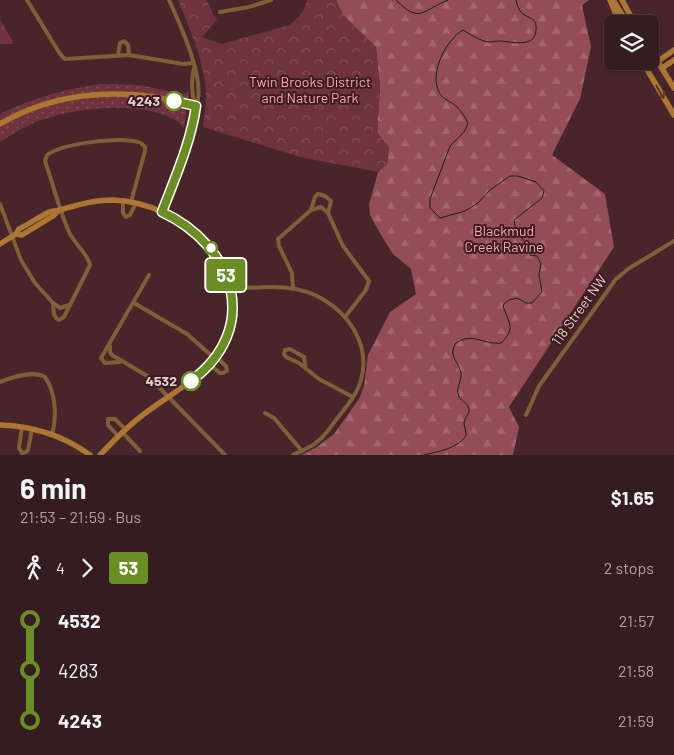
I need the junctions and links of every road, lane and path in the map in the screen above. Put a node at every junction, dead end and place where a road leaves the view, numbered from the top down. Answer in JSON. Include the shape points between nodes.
{"nodes":[{"id":1,"x":27,"y":0,"type":"edge"},
{"id":2,"x":170,"y":0,"type":"edge"},
{"id":3,"x":271,"y":0,"type":"edge"},
{"id":4,"x":611,"y":0,"type":"edge"},
{"id":5,"x":622,"y":0,"type":"edge"},
{"id":6,"x":220,"y":12,"type":"dead end"},
{"id":7,"x":617,"y":15,"type":"edge"},
{"id":8,"x":622,"y":15,"type":"edge"},
{"id":9,"x":630,"y":15,"type":"edge"},
{"id":10,"x":674,"y":50,"type":"edge"},
{"id":11,"x":118,"y":55,"type":"junction"},
{"id":12,"x":129,"y":56,"type":"junction"},
{"id":13,"x":659,"y":58,"type":"edge"},
{"id":14,"x":674,"y":60,"type":"edge"},
{"id":15,"x":659,"y":65,"type":"edge"},
{"id":16,"x":194,"y":66,"type":"junction"},
{"id":17,"x":662,"y":68,"type":"junction"},
{"id":18,"x":648,"y":70,"type":"edge"},
{"id":19,"x":674,"y":88,"type":"edge"},
{"id":20,"x":196,"y":106,"type":"junction"},
{"id":21,"x":674,"y":115,"type":"edge"},
{"id":22,"x":0,"y":124,"type":"edge"},
{"id":23,"x":123,"y":201,"type":"junction"},
{"id":24,"x":133,"y":203,"type":"junction"},
{"id":25,"x":0,"y":204,"type":"edge"},
{"id":26,"x":59,"y":210,"type":"junction"},
{"id":27,"x":312,"y":210,"type":"junction"},
{"id":28,"x":162,"y":212,"type":"junction"},
{"id":29,"x":328,"y":213,"type":"junction"},
{"id":30,"x":14,"y":236,"type":"junction"},
{"id":31,"x":674,"y":241,"type":"edge"},
{"id":32,"x":0,"y":244,"type":"edge"},
{"id":33,"x":225,"y":272,"type":"junction"},
{"id":34,"x":149,"y":275,"type":"dead end"},
{"id":35,"x":230,"y":287,"type":"junction"},
{"id":36,"x":293,"y":289,"type":"junction"},
{"id":37,"x":134,"y":302,"type":"junction"},
{"id":38,"x":53,"y":303,"type":"junction"},
{"id":39,"x":70,"y":304,"type":"junction"},
{"id":40,"x":345,"y":317,"type":"junction"},
{"id":41,"x":110,"y":346,"type":"junction"},
{"id":42,"x":215,"y":357,"type":"junction"},
{"id":43,"x":125,"y":362,"type":"junction"},
{"id":44,"x":209,"y":364,"type":"junction"},
{"id":45,"x":306,"y":369,"type":"junction"},
{"id":46,"x":0,"y":382,"type":"edge"},
{"id":47,"x":168,"y":396,"type":"junction"},
{"id":48,"x":353,"y":397,"type":"junction"},
{"id":49,"x":265,"y":413,"type":"dead end"},
{"id":50,"x":526,"y":415,"type":"dead end"},
{"id":51,"x":0,"y":425,"type":"edge"},
{"id":52,"x":22,"y":427,"type":"junction"},
{"id":53,"x":32,"y":429,"type":"junction"},
{"id":54,"x":122,"y":432,"type":"junction"},
{"id":55,"x":52,"y":435,"type":"junction"},
{"id":56,"x":140,"y":451,"type":"dead end"},
{"id":57,"x":302,"y":451,"type":"junction"},
{"id":58,"x":90,"y":455,"type":"edge"},
{"id":59,"x":100,"y":455,"type":"edge"},
{"id":60,"x":225,"y":455,"type":"edge"},
{"id":61,"x":293,"y":455,"type":"edge"}],
"edges":[{"from":1,"to":11,"type":"street","via":[[65,60]]},
{"from":2,"to":16,"type":"street"},
{"from":3,"to":6,"type":"street"},
{"from":4,"to":7,"type":"street"},
{"from":4,"to":8,"type":"street"},
{"from":5,"to":9,"type":"street"},
{"from":10,"to":13,"type":"street"},
{"from":11,"to":12,"type":"street"},
{"from":11,"to":12,"type":"street","via":[[120,43],[124,42],[128,45]]},
{"from":12,"to":16,"type":"street"},
{"from":14,"to":17,"type":"street"},
{"from":15,"to":17,"type":"street"},
{"from":16,"to":20,"type":"street","via":[[193,98]]},
{"from":17,"to":19,"type":"street"},
{"from":18,"to":21,"type":"street","one_way":true},
{"from":20,"to":22,"type":"street","via":[[145,95],[96,94],[52,102]]},
{"from":20,"to":28,"type":"street","via":[[182,158]]},
{"from":23,"to":24,"type":"street"},
{"from":23,"to":24,"type":"street","via":[[126,217],[130,215]]},
{"from":23,"to":26,"type":"street","via":[[96,201]]},
{"from":24,"to":26,"type":"street","via":[[144,144],[137,141],[91,142],[47,155],[45,161]]},
{"from":24,"to":28,"type":"street"},
{"from":25,"to":30,"type":"street"},
{"from":26,"to":30,"type":"street","via":[[51,211],[19,229]]},
{"from":26,"to":39,"type":"street","via":[[90,263]]},
{"from":27,"to":29,"type":"street","via":[[321,207]]},
{"from":27,"to":29,"type":"street","via":[[314,197],[318,194],[331,201]]},
{"from":27,"to":36,"type":"street","via":[[278,242],[290,269]]},
{"from":28,"to":33,"type":"street","via":[[180,221],[205,242]]},
{"from":29,"to":40,"type":"street","via":[[343,246],[369,281]]},
{"from":30,"to":32,"type":"street"},
{"from":30,"to":38,"type":"street","via":[[26,270]]},
{"from":31,"to":50,"type":"street","name":"118 Street NW","via":[[616,280],[539,386]]},
{"from":33,"to":35,"type":"street"},
{"from":33,"to":35,"type":"street","via":[[210,276],[208,280]]},
{"from":34,"to":37,"type":"street"},
{"from":35,"to":36,"type":"street"},
{"from":35,"to":42,"type":"street","via":[[231,321]]},
{"from":36,"to":40,"type":"street","via":[[322,299]]},
{"from":37,"to":41,"type":"street"},
{"from":37,"to":42,"type":"street","via":[[187,334]]},
{"from":38,"to":39,"type":"street","via":[[62,308]]},
{"from":38,"to":39,"type":"street","via":[[58,320],[64,317]]},
{"from":40,"to":48,"type":"street","via":[[361,346],[363,360],[361,378]]},
{"from":41,"to":43,"type":"street","via":[[111,354]]},
{"from":41,"to":43,"type":"street","via":[[102,357],[103,363]]},
{"from":42,"to":44,"type":"street"},
{"from":42,"to":44,"type":"street","via":[[226,366],[226,372],[220,373]]},
{"from":43,"to":47,"type":"street","via":[[149,377]]},
{"from":44,"to":47,"type":"street"},
{"from":45,"to":45,"type":"street","via":[[304,357],[290,349],[285,350],[286,357]]},
{"from":45,"to":48,"type":"street"},
{"from":46,"to":55,"type":"street","via":[[38,374],[46,377],[54,405]]},
{"from":47,"to":54,"type":"street"},
{"from":47,"to":60,"type":"street"},
{"from":48,"to":57,"type":"street","via":[[326,433]]},
{"from":49,"to":57,"type":"street","via":[[274,418]]},
{"from":51,"to":52,"type":"street"},
{"from":52,"to":53,"type":"street"},
{"from":52,"to":53,"type":"street","via":[[19,448],[22,453],[28,450]]},
{"from":53,"to":55,"type":"street"},
{"from":54,"to":56,"type":"street"},
{"from":54,"to":59,"type":"street"},
{"from":55,"to":58,"type":"street"},
{"from":57,"to":61,"type":"street"}]}
